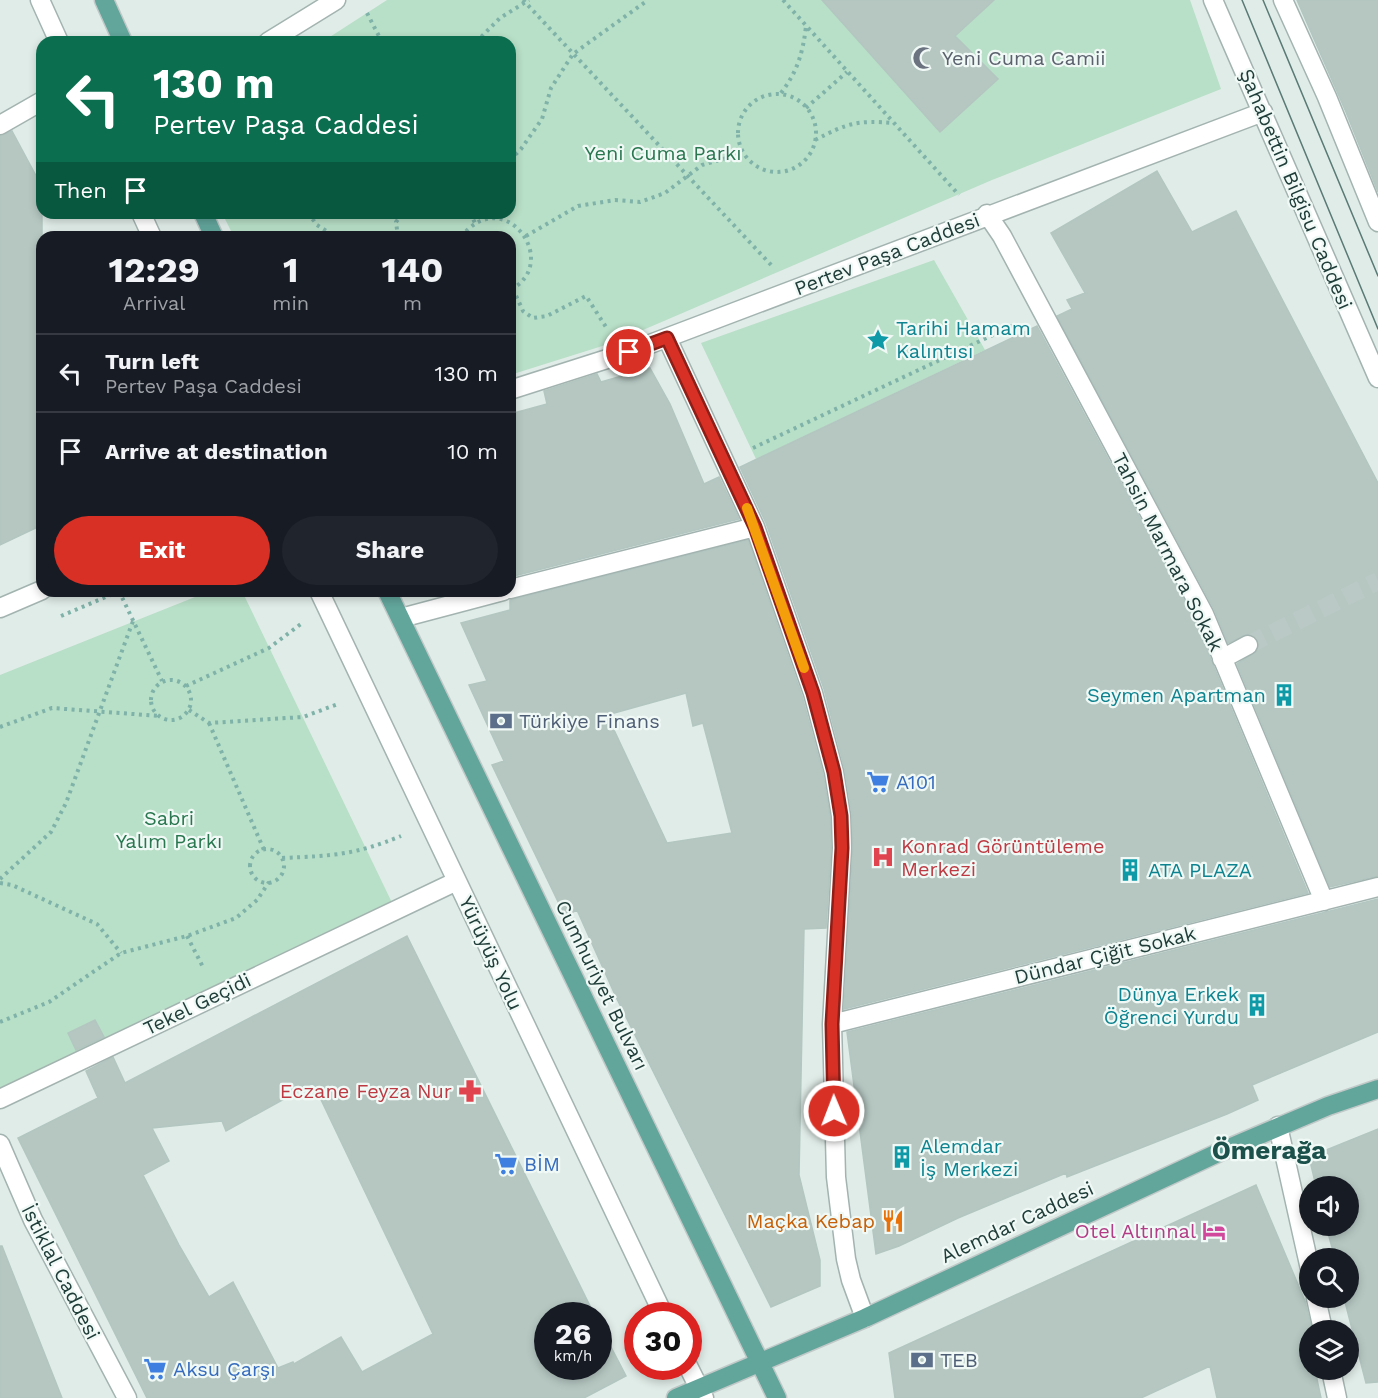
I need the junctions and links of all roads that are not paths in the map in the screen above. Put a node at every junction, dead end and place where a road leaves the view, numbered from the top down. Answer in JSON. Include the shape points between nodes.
{"nodes":[{"id":1,"x":40,"y":0,"type":"edge"},
{"id":2,"x":104,"y":0,"type":"edge"},
{"id":3,"x":336,"y":0,"type":"edge"},
{"id":4,"x":1213,"y":0,"type":"edge"},
{"id":5,"x":1283,"y":0,"type":"edge"},
{"id":6,"x":56,"y":36,"type":"edge"},
{"id":7,"x":120,"y":36,"type":"edge"},
{"id":8,"x":278,"y":36,"type":"edge"},
{"id":9,"x":36,"y":104,"type":"edge"},
{"id":10,"x":1263,"y":112,"type":"junction"},
{"id":11,"x":0,"y":125,"type":"edge"},
{"id":12,"x":987,"y":214,"type":"junction"},
{"id":13,"x":1378,"y":222,"type":"edge"},
{"id":14,"x":667,"y":338,"type":"junction"},
{"id":15,"x":1378,"y":378,"type":"edge"},
{"id":16,"x":516,"y":388,"type":"edge"},
{"id":17,"x":755,"y":527,"type":"junction"},
{"id":18,"x":516,"y":587,"type":"edge"},
{"id":19,"x":36,"y":593,"type":"edge"},
{"id":20,"x":390,"y":597,"type":"edge"},
{"id":21,"x":480,"y":597,"type":"edge"},
{"id":22,"x":322,"y":598,"type":"edge"},
{"id":23,"x":0,"y":608,"type":"edge"},
{"id":24,"x":400,"y":618,"type":"junction"},
{"id":25,"x":1248,"y":645,"type":"tunnel mouth"},
{"id":26,"x":1222,"y":659,"type":"junction"},
{"id":27,"x":457,"y":881,"type":"junction"},
{"id":28,"x":1378,"y":887,"type":"edge"},
{"id":29,"x":1324,"y":901,"type":"junction"},
{"id":30,"x":832,"y":1024,"type":"junction"},
{"id":31,"x":1378,"y":1089,"type":"edge"},
{"id":32,"x":0,"y":1100,"type":"edge"},
{"id":33,"x":1278,"y":1126,"type":"junction"},
{"id":34,"x":0,"y":1144,"type":"edge"},
{"id":35,"x":1305,"y":1248,"type":"edge"},
{"id":36,"x":657,"y":1302,"type":"edge"},
{"id":37,"x":865,"y":1318,"type":"junction"},
{"id":38,"x":760,"y":1364,"type":"junction"},
{"id":39,"x":1333,"y":1380,"type":"edge"},
{"id":40,"x":702,"y":1393,"type":"edge"},
{"id":41,"x":127,"y":1398,"type":"edge"},
{"id":42,"x":676,"y":1398,"type":"edge"},
{"id":43,"x":777,"y":1398,"type":"edge"},
{"id":44,"x":1337,"y":1398,"type":"edge"}],
"edges":[{"from":1,"to":6,"type":"street"},
{"from":2,"to":7,"type":"main road"},
{"from":3,"to":8,"type":"street"},
{"from":4,"to":10,"type":"street","name":"Şahabettin Bilgisu Caddesi"},
{"from":5,"to":13,"type":"street"},
{"from":9,"to":11,"type":"street"},
{"from":10,"to":12,"type":"street","name":"Pertev Paşa Caddesi"},
{"from":10,"to":15,"type":"street","name":"Şahabettin Bilgisu Caddesi"},
{"from":12,"to":14,"type":"street","name":"Pertev Paşa Caddesi"},
{"from":12,"to":26,"type":"street","name":"Tahsin Marmara Sokak","via":[[1204,614]]},
{"from":14,"to":16,"type":"street","name":"Pertev Paşa Caddesi"},
{"from":14,"to":17,"type":"street"},
{"from":17,"to":18,"type":"street"},
{"from":17,"to":30,"type":"street","via":[[813,693],[841,816]]},
{"from":19,"to":23,"type":"street"},
{"from":20,"to":24,"type":"main road","name":"Cumhuriyet Bulvarı"},
{"from":21,"to":24,"type":"street"},
{"from":22,"to":27,"type":"street","name":"Yürüyüş Yolu"},
{"from":24,"to":38,"type":"main road","name":"Cumhuriyet Bulvarı"},
{"from":25,"to":26,"type":"street"},
{"from":26,"to":29,"type":"street","name":"Tahsin Marmara Sokak"},
{"from":27,"to":32,"type":"street","name":"Tekel Geçidi"},
{"from":27,"to":36,"type":"street","name":"Yürüyüş Yolu"},
{"from":28,"to":29,"type":"street","name":"Dündar Çiğit Sokak"},
{"from":29,"to":30,"type":"street","name":"Dündar Çiğit Sokak"},
{"from":30,"to":37,"type":"street","via":[[836,1177],[846,1259]]},
{"from":31,"to":33,"type":"main road","name":"Alemdar Caddesi"},
{"from":33,"to":35,"type":"street"},
{"from":33,"to":37,"type":"main road","name":"Alemdar Caddesi"},
{"from":34,"to":41,"type":"street","name":"İstiklal Caddesi","via":[[38,1230]]},
{"from":37,"to":38,"type":"main road","name":"Alemdar Caddesi"},
{"from":38,"to":40,"type":"main road","name":"Alemdar Caddesi"},
{"from":38,"to":43,"type":"main road","name":"Cumhuriyet Bulvarı"},
{"from":39,"to":44,"type":"street"},
{"from":40,"to":42,"type":"main road","name":"Alemdar Caddesi"}]}
